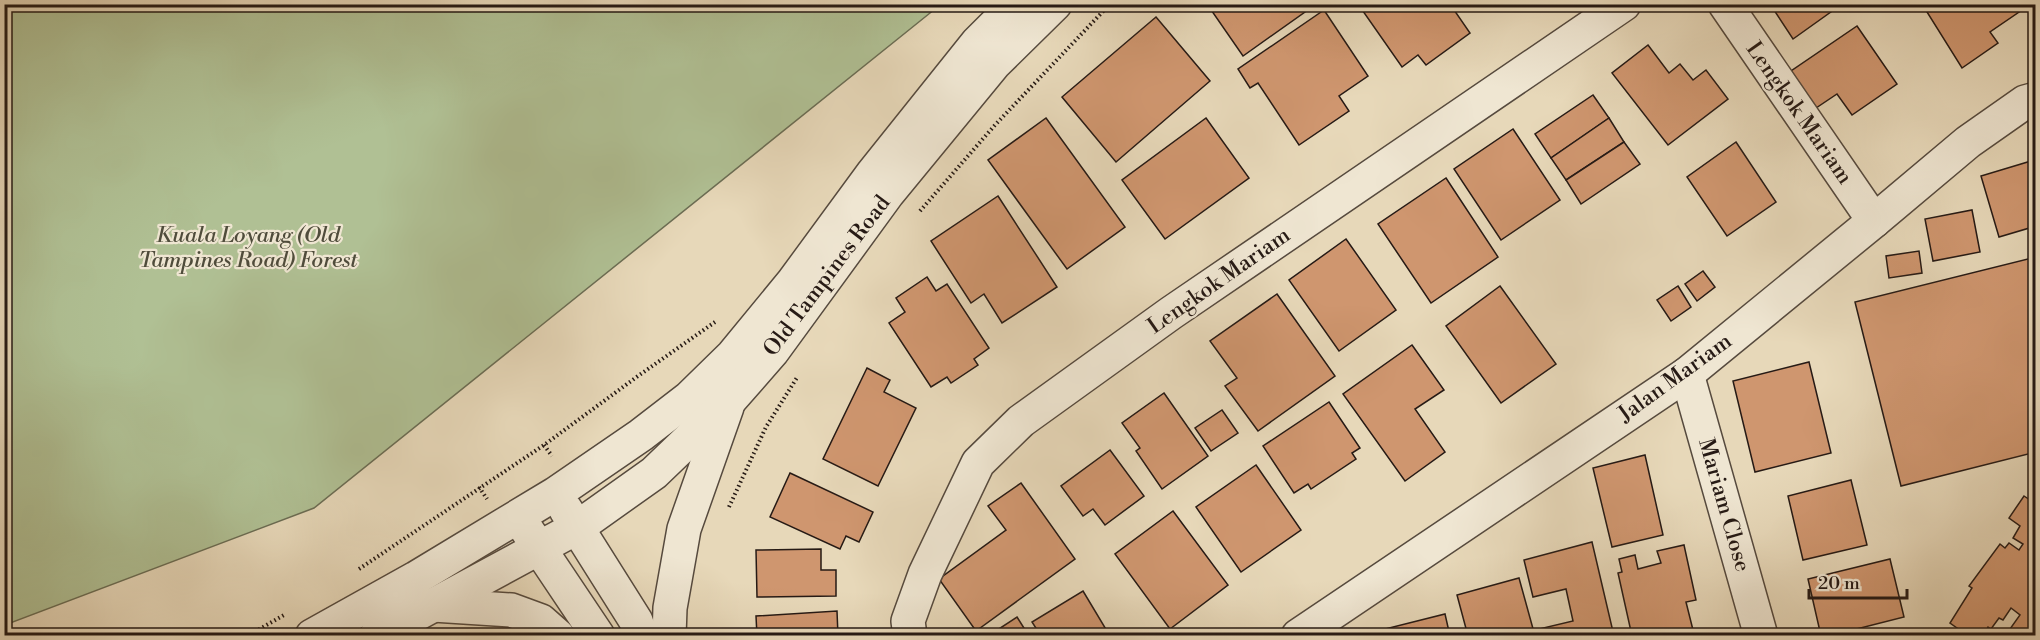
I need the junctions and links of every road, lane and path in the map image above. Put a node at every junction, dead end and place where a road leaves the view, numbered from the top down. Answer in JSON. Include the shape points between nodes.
{"nodes":[{"id":1,"x":1016,"y":4,"type":"edge"},
{"id":2,"x":1055,"y":4,"type":"edge"},
{"id":3,"x":1110,"y":4,"type":"edge"},
{"id":4,"x":1624,"y":4,"type":"edge"},
{"id":5,"x":1725,"y":4,"type":"edge"},
{"id":6,"x":2036,"y":99,"type":"edge"},
{"id":7,"x":919,"y":212,"type":"dead end"},
{"id":8,"x":1874,"y":221,"type":"junction"},
{"id":9,"x":716,"y":321,"type":"dead end"},
{"id":10,"x":803,"y":369,"type":"dead end"},
{"id":11,"x":1687,"y":374,"type":"junction"},
{"id":12,"x":730,"y":400,"type":"junction"},
{"id":13,"x":555,"y":494,"type":"junction"},
{"id":14,"x":729,"y":508,"type":"dead end"},
{"id":15,"x":517,"y":516,"type":"junction"},
{"id":16,"x":578,"y":526,"type":"junction"},
{"id":17,"x":540,"y":548,"type":"junction"},
{"id":18,"x":355,"y":571,"type":"dead end"},
{"id":19,"x":433,"y":605,"type":"junction"},
{"id":20,"x":287,"y":614,"type":"dead end"},
{"id":21,"x":247,"y":636,"type":"edge"},
{"id":22,"x":312,"y":636,"type":"edge"},
{"id":23,"x":376,"y":636,"type":"edge"},
{"id":24,"x":558,"y":636,"type":"edge"},
{"id":25,"x":598,"y":636,"type":"edge"},
{"id":26,"x":641,"y":636,"type":"edge"},
{"id":27,"x":669,"y":636,"type":"edge"},
{"id":28,"x":910,"y":636,"type":"edge"},
{"id":29,"x":1298,"y":636,"type":"edge"},
{"id":30,"x":1761,"y":636,"type":"edge"}],
"edges":[{"from":1,"to":13,"type":"street","name":"Old Tampines Road","via":[[977,43],[733,355],[689,398]]},
{"from":2,"to":12,"type":"street","name":"Old Tampines Road","via":[[994,64],[888,193],[772,352]]},
{"from":3,"to":7,"type":"path"},
{"from":4,"to":28,"type":"street","name":"Lengkok Mariam","via":[[1171,313],[1021,421],[978,463],[925,574],[908,621]]},
{"from":5,"to":8,"type":"street","name":"Lengkok Mariam"},
{"from":6,"to":8,"type":"street","name":"Jalan Mariam","via":[[2025,102],[1968,142]]},
{"from":8,"to":11,"type":"street","name":"Jalan Mariam"},
{"from":9,"to":18,"type":"path","via":[[544,445]]},
{"from":10,"to":14,"type":"path","via":[[766,427]]},
{"from":11,"to":29,"type":"street","name":"Jalan Mariam"},
{"from":11,"to":30,"type":"street","name":"Mariam Close"},
{"from":12,"to":16,"type":"street","name":"Old Tampines Road","via":[[654,473]]},
{"from":12,"to":27,"type":"street","via":[[684,529]]},
{"from":13,"to":15,"type":"street","name":"Old Tampines Road"},
{"from":13,"to":16,"type":"street"},
{"from":15,"to":17,"type":"street"},
{"from":15,"to":22,"type":"street","name":"Old Tampines Road"},
{"from":16,"to":17,"type":"street","name":"Old Tampines Road"},
{"from":16,"to":26,"type":"street","via":[[636,621]]},
{"from":17,"to":19,"type":"street","name":"Old Tampines Road"},
{"from":17,"to":25,"type":"street"},
{"from":19,"to":23,"type":"street","name":"Old Tampines Road"},
{"from":19,"to":24,"type":"street","via":[[511,610],[541,621]]},
{"from":20,"to":21,"type":"path"}]}
